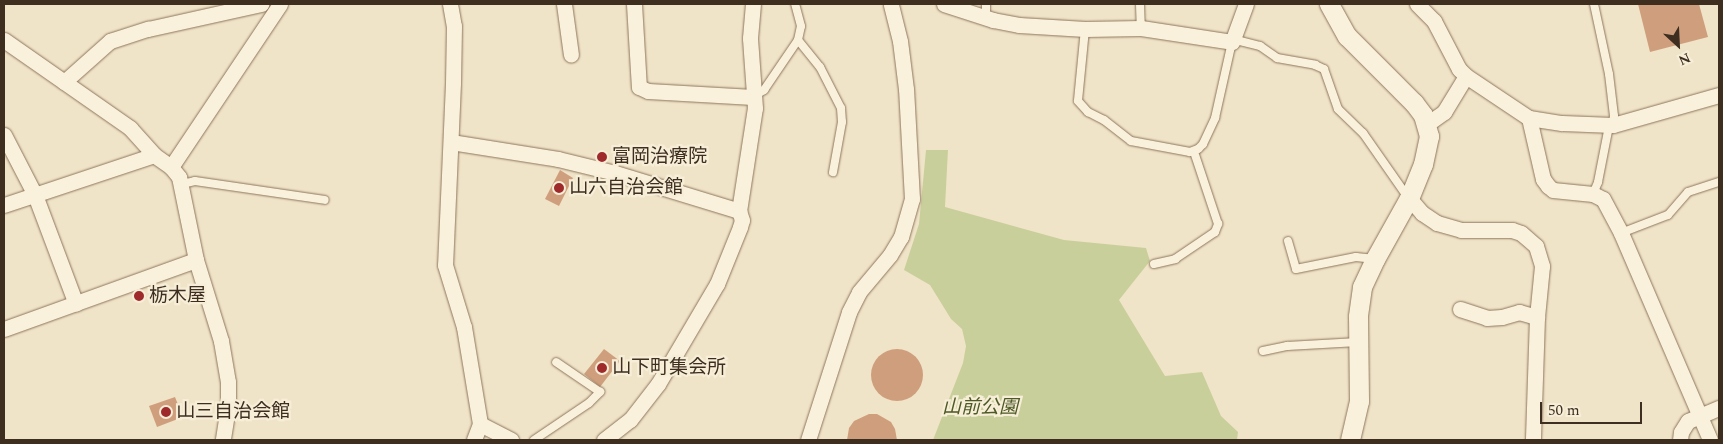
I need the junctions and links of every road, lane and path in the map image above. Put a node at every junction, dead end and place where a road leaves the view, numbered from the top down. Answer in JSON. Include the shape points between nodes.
{"nodes":[{"id":1,"x":261,"y":4,"type":"edge"},
{"id":2,"x":280,"y":4,"type":"edge"},
{"id":3,"x":450,"y":4,"type":"edge"},
{"id":4,"x":564,"y":4,"type":"edge"},
{"id":5,"x":634,"y":4,"type":"edge"},
{"id":6,"x":751,"y":4,"type":"edge"},
{"id":7,"x":795,"y":4,"type":"edge"},
{"id":8,"x":891,"y":4,"type":"edge"},
{"id":9,"x":944,"y":4,"type":"edge"},
{"id":10,"x":1140,"y":4,"type":"edge"},
{"id":11,"x":1246,"y":4,"type":"edge"},
{"id":12,"x":1330,"y":4,"type":"edge"},
{"id":13,"x":1417,"y":4,"type":"edge"},
{"id":14,"x":1594,"y":4,"type":"edge"},
{"id":15,"x":986,"y":11,"type":"edge"},
{"id":16,"x":1141,"y":28,"type":"junction"},
{"id":17,"x":1085,"y":29,"type":"junction"},
{"id":18,"x":4,"y":40,"type":"edge"},
{"id":19,"x":798,"y":40,"type":"junction"},
{"id":20,"x":1232,"y":42,"type":"junction"},
{"id":21,"x":571,"y":55,"type":"dead end"},
{"id":22,"x":1466,"y":76,"type":"junction"},
{"id":23,"x":64,"y":82,"type":"junction"},
{"id":24,"x":1719,"y":95,"type":"edge"},
{"id":25,"x":753,"y":97,"type":"junction"},
{"id":26,"x":1529,"y":118,"type":"junction"},
{"id":27,"x":1427,"y":124,"type":"junction"},
{"id":28,"x":1613,"y":124,"type":"junction"},
{"id":29,"x":4,"y":135,"type":"edge"},
{"id":30,"x":451,"y":142,"type":"junction"},
{"id":31,"x":1194,"y":152,"type":"junction"},
{"id":32,"x":154,"y":155,"type":"junction"},
{"id":33,"x":171,"y":167,"type":"junction"},
{"id":34,"x":833,"y":172,"type":"dead end"},
{"id":35,"x":1719,"y":182,"type":"edge"},
{"id":36,"x":182,"y":184,"type":"junction"},
{"id":37,"x":1593,"y":194,"type":"junction"},
{"id":38,"x":34,"y":195,"type":"junction"},
{"id":39,"x":1409,"y":198,"type":"junction"},
{"id":40,"x":325,"y":200,"type":"dead end"},
{"id":41,"x":4,"y":205,"type":"edge"},
{"id":42,"x":739,"y":211,"type":"junction"},
{"id":43,"x":1621,"y":232,"type":"junction"},
{"id":44,"x":1288,"y":240,"type":"dead end"},
{"id":45,"x":1374,"y":259,"type":"junction"},
{"id":46,"x":196,"y":260,"type":"junction"},
{"id":47,"x":1154,"y":264,"type":"dead end"},
{"id":48,"x":76,"y":304,"type":"junction"},
{"id":49,"x":1460,"y":309,"type":"dead end"},
{"id":50,"x":1537,"y":317,"type":"junction"},
{"id":51,"x":4,"y":329,"type":"edge"},
{"id":52,"x":1358,"y":342,"type":"junction"},
{"id":53,"x":1263,"y":350,"type":"dead end"},
{"id":54,"x":556,"y":362,"type":"dead end"},
{"id":55,"x":1719,"y":408,"type":"edge"},
{"id":56,"x":1700,"y":414,"type":"junction"},
{"id":57,"x":480,"y":424,"type":"junction"},
{"id":58,"x":223,"y":440,"type":"edge"},
{"id":59,"x":474,"y":440,"type":"edge"},
{"id":60,"x":511,"y":440,"type":"edge"},
{"id":61,"x":534,"y":440,"type":"edge"},
{"id":62,"x":604,"y":440,"type":"edge"},
{"id":63,"x":808,"y":440,"type":"edge"},
{"id":64,"x":1350,"y":440,"type":"edge"},
{"id":65,"x":1533,"y":440,"type":"edge"},
{"id":66,"x":1680,"y":440,"type":"edge"},
{"id":67,"x":1710,"y":440,"type":"edge"}],
"edges":[{"from":1,"to":23,"type":"street","via":[[148,29],[110,42]]},
{"from":2,"to":33,"type":"street"},
{"from":3,"to":30,"type":"street","via":[[454,26]]},
{"from":4,"to":21,"type":"street"},
{"from":5,"to":25,"type":"street","via":[[639,86],[648,91]]},
{"from":6,"to":25,"type":"street"},
{"from":7,"to":19,"type":"lane","via":[[801,26]]},
{"from":8,"to":63,"type":"street","via":[[906,89],[912,199],[901,237],[859,292],[848,312]]},
{"from":9,"to":15,"type":"street"},
{"from":10,"to":16,"type":"lane"},
{"from":11,"to":20,"type":"street"},
{"from":12,"to":27,"type":"street","via":[[1347,36],[1414,103]]},
{"from":13,"to":22,"type":"street","via":[[1434,21],[1459,69]]},
{"from":14,"to":28,"type":"lane","via":[[1609,74]]},
{"from":15,"to":17,"type":"street","via":[[1019,25]]},
{"from":16,"to":17,"type":"street"},
{"from":16,"to":20,"type":"street"},
{"from":17,"to":31,"type":"lane","via":[[1078,94],[1082,106],[1136,144]]},
{"from":18,"to":23,"type":"street"},
{"from":19,"to":25,"type":"lane","via":[[764,90]]},
{"from":19,"to":34,"type":"lane","via":[[820,67],[841,108],[842,122]]},
{"from":20,"to":31,"type":"lane","via":[[1215,118],[1203,144]]},
{"from":20,"to":39,"type":"lane","via":[[1240,40],[1260,46],[1277,58],[1324,69],[1338,109],[1363,133]]},
{"from":22,"to":26,"type":"street"},
{"from":22,"to":27,"type":"street","via":[[1444,112]]},
{"from":23,"to":32,"type":"street","via":[[130,128]]},
{"from":24,"to":28,"type":"street"},
{"from":25,"to":42,"type":"street","via":[[755,108]]},
{"from":26,"to":28,"type":"street","via":[[1562,123]]},
{"from":26,"to":37,"type":"street","via":[[1543,179],[1548,186],[1553,190]]},
{"from":27,"to":39,"type":"street","via":[[1430,136],[1428,149]]},
{"from":28,"to":37,"type":"lane","via":[[1608,131]]},
{"from":29,"to":38,"type":"street"},
{"from":30,"to":42,"type":"street","via":[[558,159]]},
{"from":30,"to":57,"type":"street","via":[[445,265],[464,327]]},
{"from":31,"to":47,"type":"lane","via":[[1218,224],[1215,232],[1175,258]]},
{"from":32,"to":33,"type":"street"},
{"from":32,"to":38,"type":"street"},
{"from":33,"to":36,"type":"street"},
{"from":35,"to":43,"type":"lane","via":[[1688,192],[1668,215]]},
{"from":36,"to":40,"type":"lane","via":[[196,181]]},
{"from":36,"to":46,"type":"street"},
{"from":37,"to":43,"type":"street","via":[[1603,199]]},
{"from":38,"to":41,"type":"street"},
{"from":38,"to":48,"type":"street"},
{"from":39,"to":45,"type":"street"},
{"from":39,"to":50,"type":"street","via":[[1422,213],[1448,227],[1512,230],[1529,239],[1540,255],[1542,266]]},
{"from":42,"to":62,"type":"street","via":[[742,223],[717,284],[644,403],[626,424]]},
{"from":43,"to":56,"type":"street"},
{"from":44,"to":45,"type":"lane","via":[[1296,269],[1356,257]]},
{"from":45,"to":52,"type":"street","via":[[1362,287]]},
{"from":46,"to":48,"type":"street"},
{"from":46,"to":58,"type":"street","via":[[222,341],[228,382]]},
{"from":48,"to":51,"type":"street"},
{"from":49,"to":50,"type":"street","via":[[1487,318],[1520,312]]},
{"from":50,"to":65,"type":"street"},
{"from":52,"to":53,"type":"lane"},
{"from":52,"to":64,"type":"street","via":[[1359,401]]},
{"from":54,"to":61,"type":"lane","via":[[600,392]]},
{"from":55,"to":56,"type":"street"},
{"from":56,"to":66,"type":"street","via":[[1688,421]]},
{"from":56,"to":67,"type":"street"},
{"from":57,"to":59,"type":"street"},
{"from":57,"to":60,"type":"street"}]}
